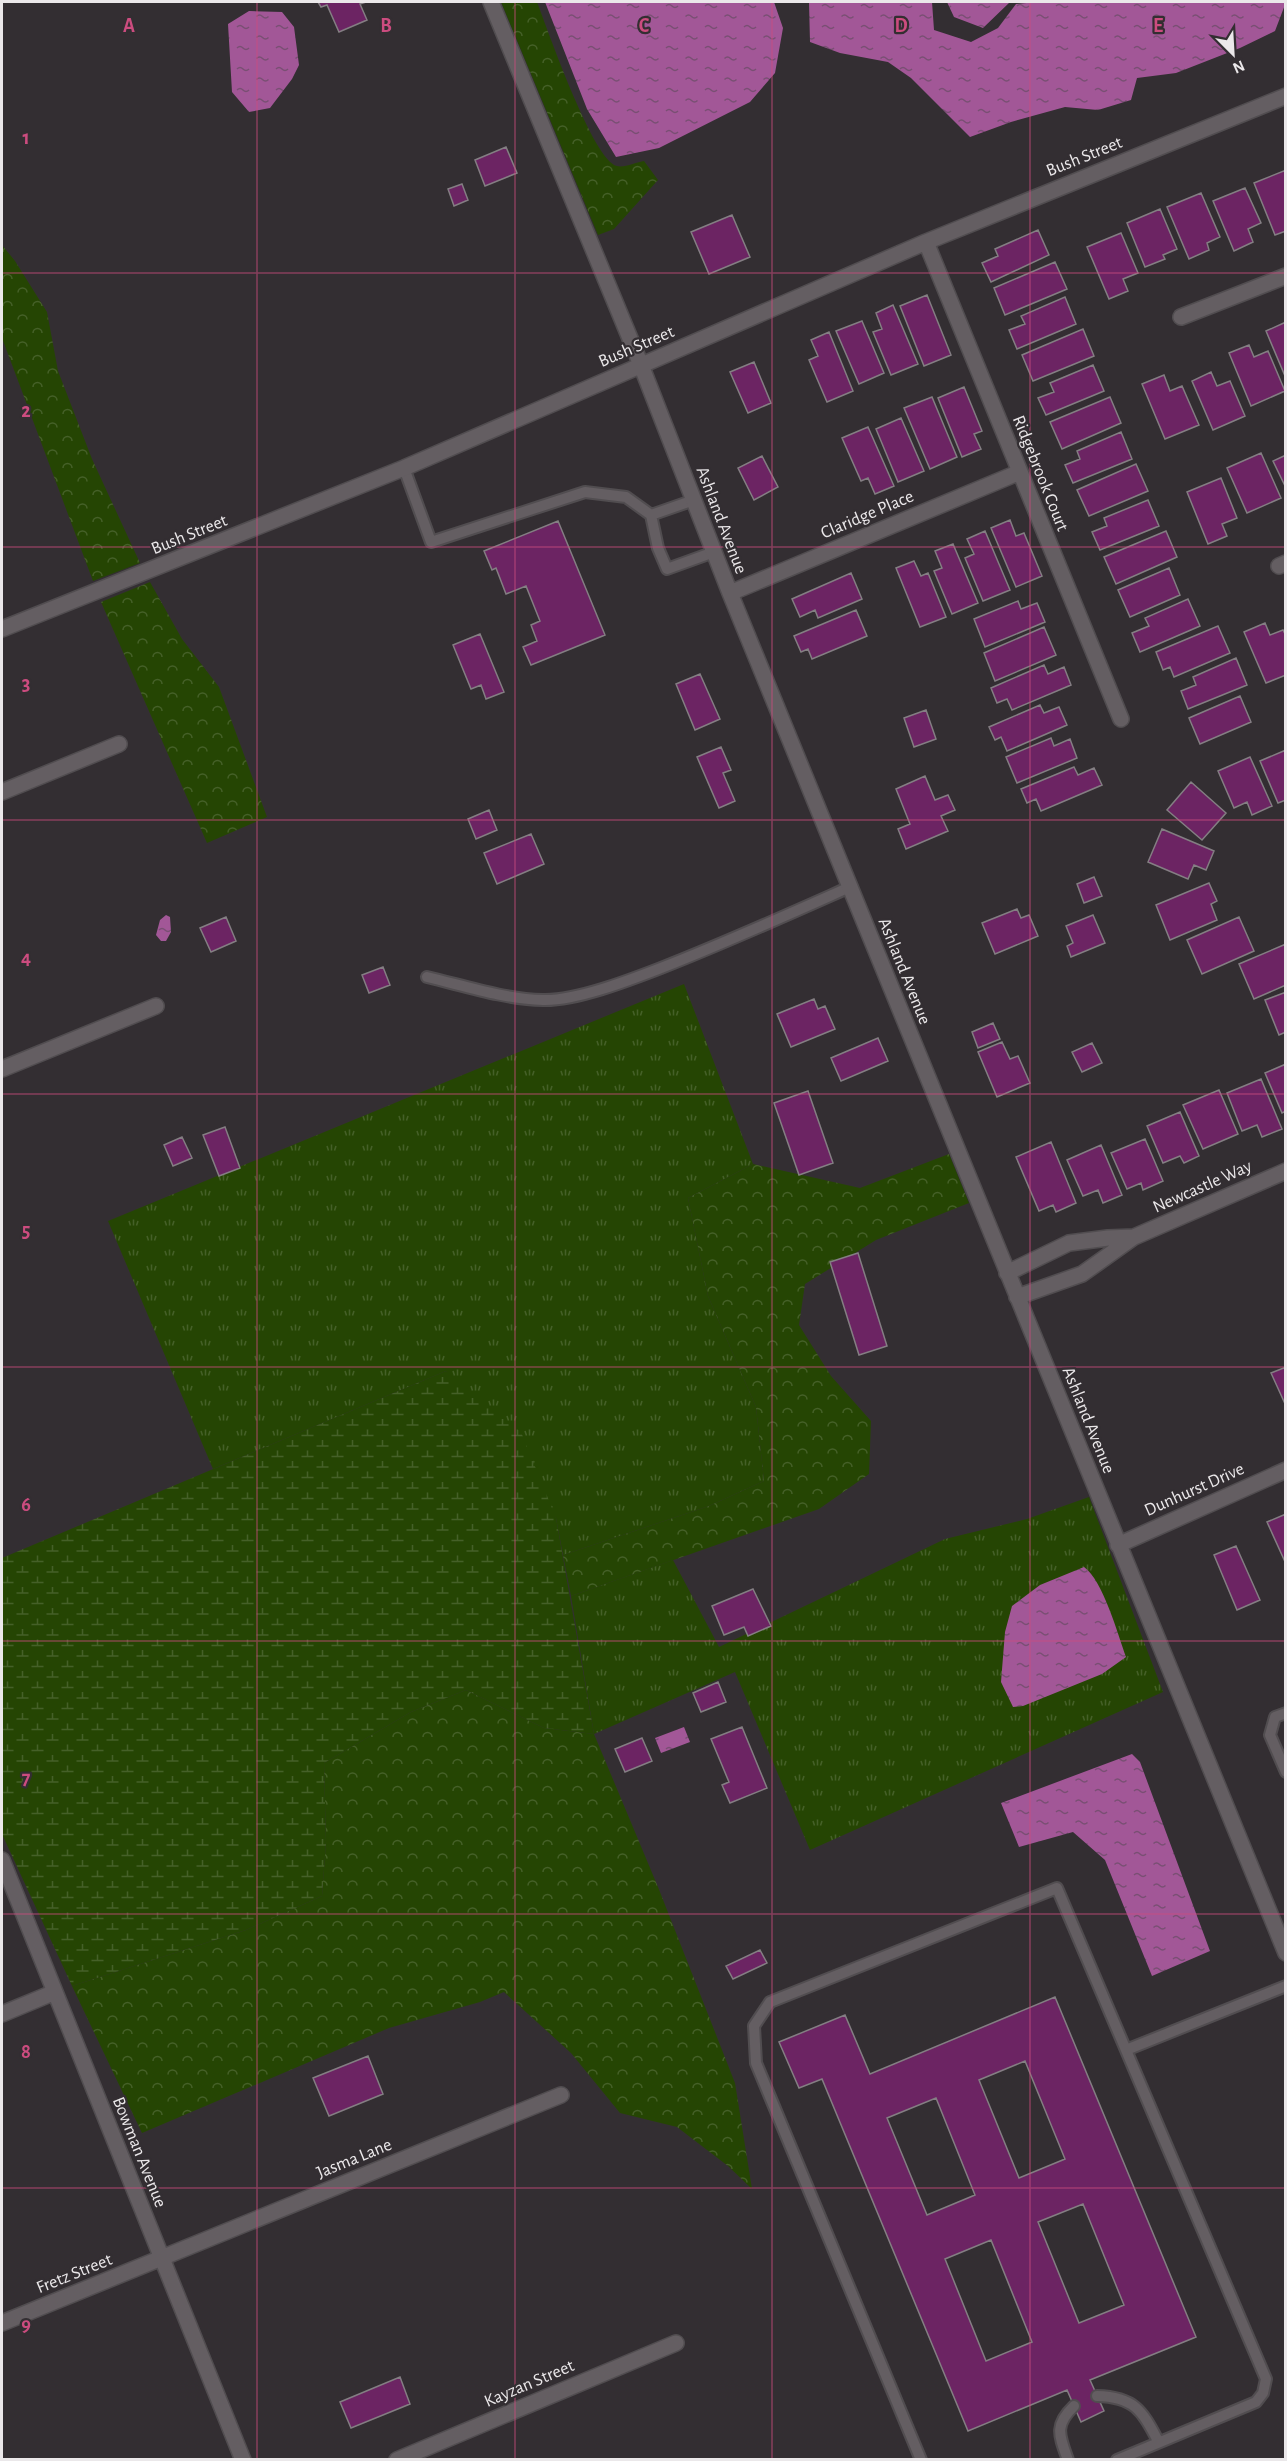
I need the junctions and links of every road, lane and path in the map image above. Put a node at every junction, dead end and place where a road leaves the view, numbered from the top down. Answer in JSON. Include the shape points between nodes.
{"nodes":[{"id":1,"x":491,"y":2,"type":"edge"},
{"id":2,"x":1286,"y":96,"type":"edge"},
{"id":3,"x":926,"y":242,"type":"junction"},
{"id":4,"x":1286,"y":276,"type":"edge"},
{"id":5,"x":1181,"y":317,"type":"dead end"},
{"id":6,"x":641,"y":365,"type":"junction"},
{"id":7,"x":404,"y":468,"type":"junction"},
{"id":8,"x":1020,"y":472,"type":"junction"},
{"id":9,"x":694,"y":500,"type":"junction"},
{"id":10,"x":651,"y":515,"type":"junction"},
{"id":11,"x":714,"y":552,"type":"junction"},
{"id":12,"x":730,"y":593,"type":"junction"},
{"id":13,"x":2,"y":629,"type":"edge"},
{"id":14,"x":1121,"y":719,"type":"dead end"},
{"id":15,"x":119,"y":744,"type":"dead end"},
{"id":16,"x":2,"y":792,"type":"edge"},
{"id":17,"x":850,"y":887,"type":"junction"},
{"id":18,"x":427,"y":977,"type":"dead end"},
{"id":19,"x":156,"y":1006,"type":"dead end"},
{"id":20,"x":2,"y":1069,"type":"edge"},
{"id":21,"x":1286,"y":1171,"type":"edge"},
{"id":22,"x":1134,"y":1237,"type":"junction"},
{"id":23,"x":1007,"y":1273,"type":"junction"},
{"id":24,"x":1017,"y":1298,"type":"junction"},
{"id":25,"x":1286,"y":1470,"type":"edge"},
{"id":26,"x":1118,"y":1545,"type":"junction"},
{"id":27,"x":1286,"y":1713,"type":"edge"},
{"id":28,"x":1286,"y":1772,"type":"edge"},
{"id":29,"x":2,"y":1860,"type":"edge"},
{"id":30,"x":1286,"y":1953,"type":"edge"},
{"id":31,"x":1286,"y":1986,"type":"edge"},
{"id":32,"x":55,"y":1992,"type":"junction"},
{"id":33,"x":2,"y":2014,"type":"edge"},
{"id":34,"x":1126,"y":2050,"type":"junction"},
{"id":35,"x":561,"y":2095,"type":"dead end"},
{"id":36,"x":162,"y":2258,"type":"junction"},
{"id":37,"x":2,"y":2323,"type":"edge"},
{"id":38,"x":676,"y":2343,"type":"dead end"},
{"id":39,"x":1097,"y":2396,"type":"dead end"},
{"id":40,"x":1074,"y":2406,"type":"dead end"},
{"id":41,"x":1158,"y":2441,"type":"junction"},
{"id":42,"x":243,"y":2460,"type":"edge"},
{"id":43,"x":397,"y":2460,"type":"edge"},
{"id":44,"x":921,"y":2460,"type":"edge"},
{"id":45,"x":1068,"y":2460,"type":"edge"},
{"id":46,"x":1117,"y":2460,"type":"edge"}],
"edges":[{"from":1,"to":6,"type":"street","name":"Ashland Avenue"},
{"from":2,"to":3,"type":"street","name":"Bush Street"},
{"from":3,"to":6,"type":"street","name":"Bush Street"},
{"from":3,"to":8,"type":"street","name":"Ridgebrook Court"},
{"from":4,"to":5,"type":"street"},
{"from":6,"to":7,"type":"street","name":"Bush Street"},
{"from":6,"to":9,"type":"street","name":"Ashland Avenue"},
{"from":7,"to":10,"type":"lane","via":[[431,542],[585,492],[626,497]]},
{"from":7,"to":13,"type":"street","name":"Bush Street"},
{"from":8,"to":12,"type":"street","name":"Claridge Place"},
{"from":8,"to":14,"type":"street","name":"Ridgebrook Court"},
{"from":9,"to":10,"type":"lane"},
{"from":9,"to":11,"type":"street","name":"Ashland Avenue"},
{"from":10,"to":11,"type":"lane","via":[[658,548],[668,569]]},
{"from":11,"to":12,"type":"street","name":"Ashland Avenue"},
{"from":12,"to":17,"type":"street","name":"Ashland Avenue"},
{"from":15,"to":16,"type":"street"},
{"from":17,"to":18,"type":"lane","via":[[710,949],[591,992],[544,1000],[493,994]]},
{"from":17,"to":23,"type":"street","name":"Ashland Avenue"},
{"from":19,"to":20,"type":"street"},
{"from":21,"to":22,"type":"street","name":"Newcastle Way"},
{"from":22,"to":23,"type":"street","name":"Newcastle Way","via":[[1069,1243]]},
{"from":22,"to":24,"type":"street","name":"Newcastle Way","via":[[1082,1274]]},
{"from":23,"to":24,"type":"street","name":"Ashland Avenue"},
{"from":24,"to":26,"type":"street","name":"Ashland Avenue"},
{"from":25,"to":26,"type":"street","name":"Dunhurst Drive"},
{"from":26,"to":30,"type":"street","name":"Ashland Avenue"},
{"from":27,"to":28,"type":"lane","via":[[1275,1717],[1270,1735]]},
{"from":29,"to":32,"type":"street","name":"Bowman Avenue"},
{"from":31,"to":34,"type":"lane"},
{"from":32,"to":33,"type":"street"},
{"from":32,"to":36,"type":"street","name":"Bowman Avenue"},
{"from":34,"to":41,"type":"lane","via":[[1266,2379],[1256,2402]]},
{"from":34,"to":44,"type":"lane","via":[[1057,1888],[770,2002],[754,2026],[756,2063]]},
{"from":35,"to":36,"type":"street","name":"Jasma Lane"},
{"from":36,"to":37,"type":"street","name":"Fretz Street"},
{"from":36,"to":42,"type":"street","name":"Bowman Avenue"},
{"from":38,"to":43,"type":"street","name":"Kayzan Street"},
{"from":39,"to":41,"type":"lane","via":[[1117,2397],[1133,2404]]},
{"from":40,"to":45,"type":"lane","via":[[1062,2417],[1059,2430]]},
{"from":41,"to":46,"type":"lane"}]}
